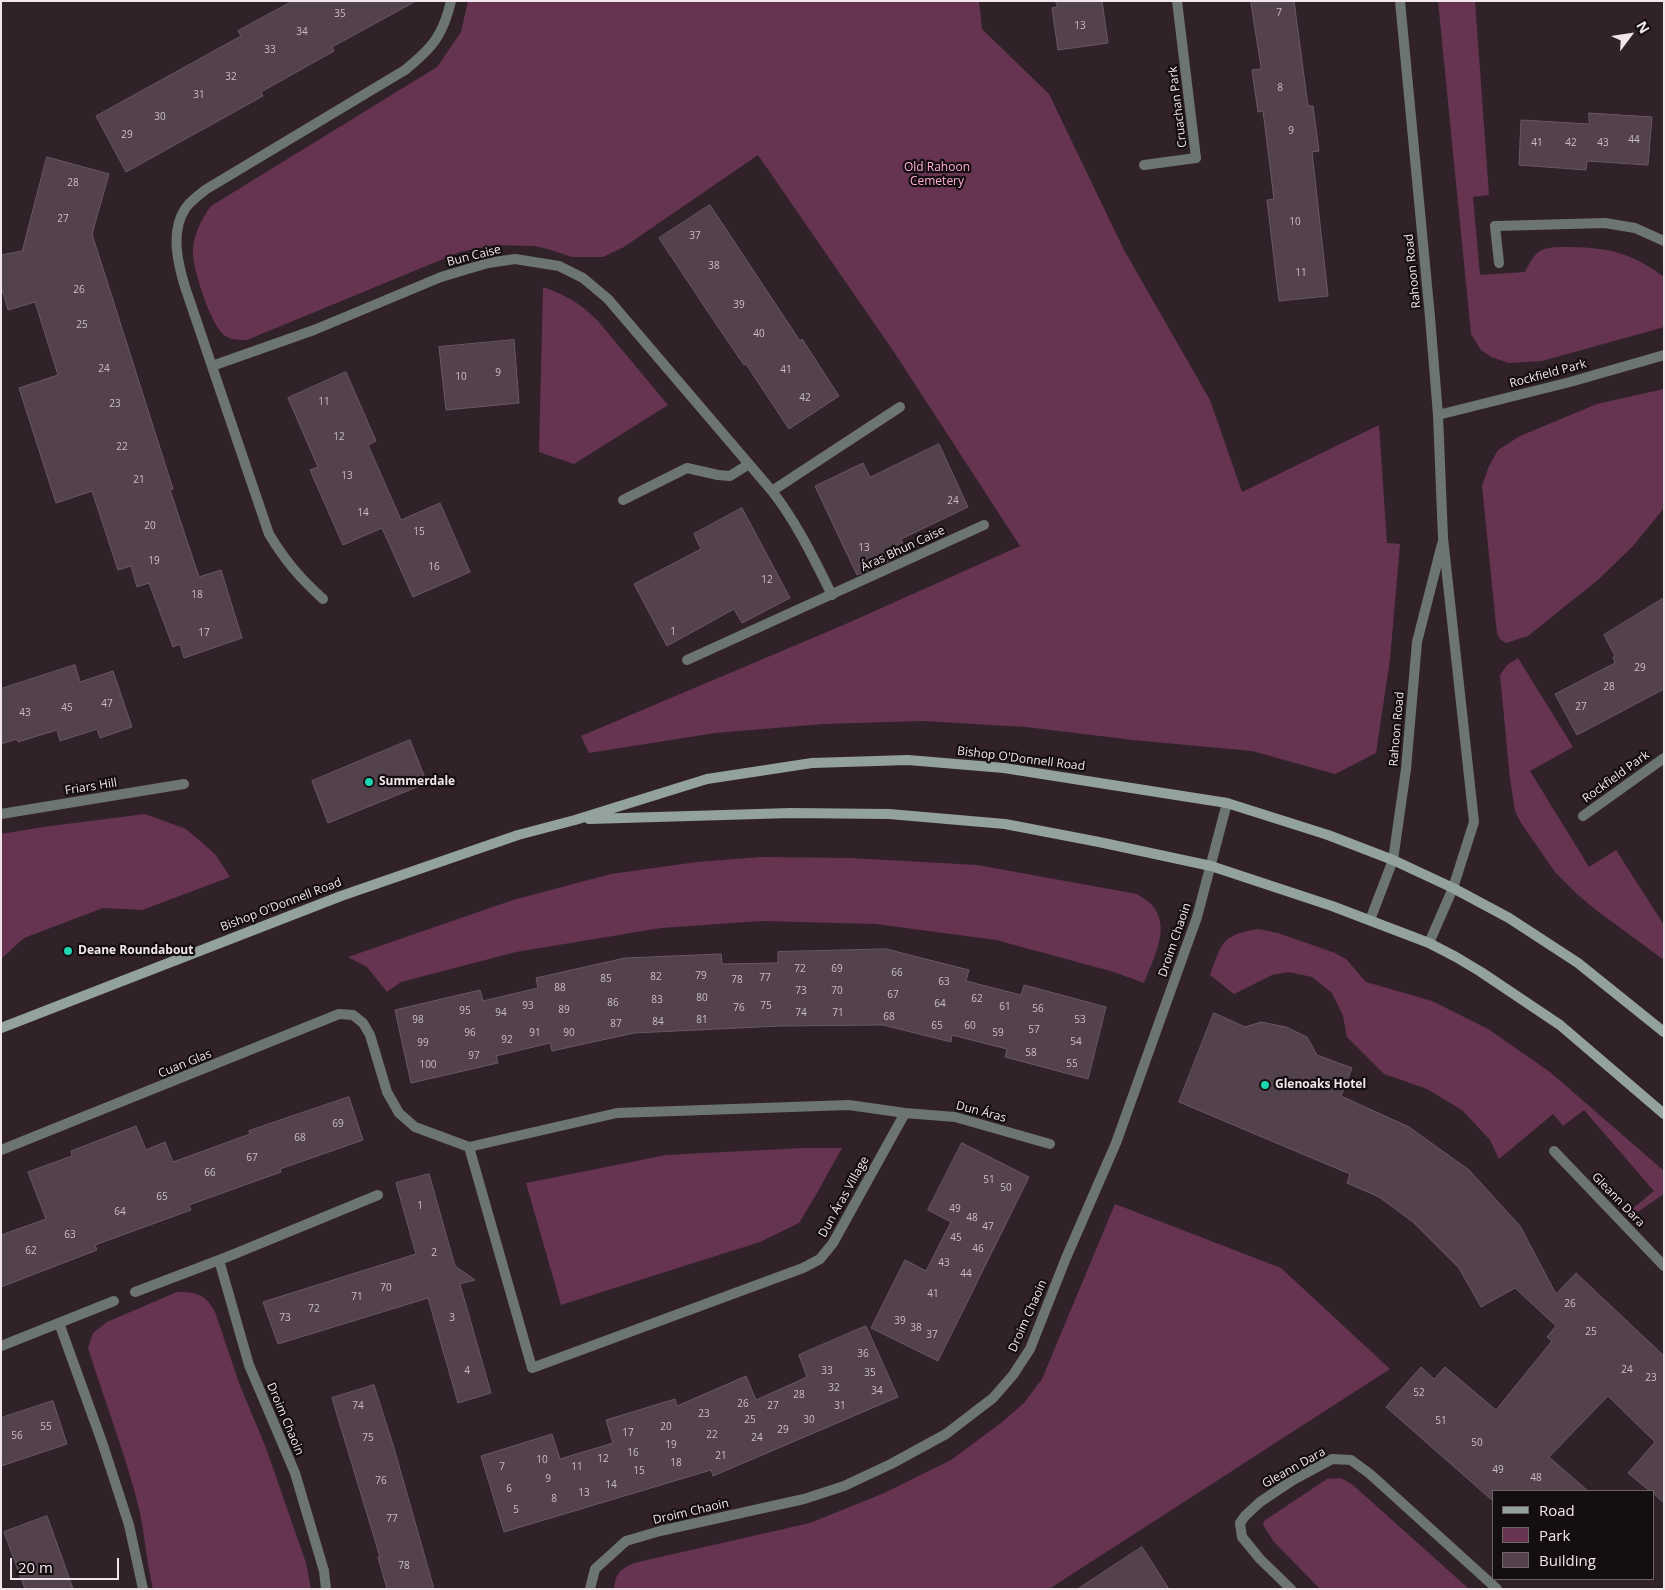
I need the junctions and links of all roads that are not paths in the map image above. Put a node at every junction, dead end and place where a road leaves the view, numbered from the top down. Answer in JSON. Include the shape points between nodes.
{"nodes":[{"id":1,"x":451,"y":1,"type":"edge"},
{"id":2,"x":1178,"y":1,"type":"edge"},
{"id":3,"x":1400,"y":1,"type":"edge"},
{"id":4,"x":1144,"y":165,"type":"dead end"},
{"id":5,"x":1664,"y":241,"type":"edge"},
{"id":6,"x":1499,"y":263,"type":"dead end"},
{"id":7,"x":1664,"y":355,"type":"edge"},
{"id":8,"x":212,"y":366,"type":"junction"},
{"id":9,"x":900,"y":407,"type":"dead end"},
{"id":10,"x":1438,"y":415,"type":"junction"},
{"id":11,"x":749,"y":464,"type":"junction"},
{"id":12,"x":772,"y":491,"type":"junction"},
{"id":13,"x":623,"y":500,"type":"dead end"},
{"id":14,"x":984,"y":525,"type":"dead end"},
{"id":15,"x":1443,"y":538,"type":"junction"},
{"id":16,"x":832,"y":595,"type":"junction"},
{"id":17,"x":323,"y":599,"type":"dead end"},
{"id":18,"x":687,"y":660,"type":"dead end"},
{"id":19,"x":1664,"y":758,"type":"edge"},
{"id":20,"x":184,"y":784,"type":"dead end"},
{"id":21,"x":1227,"y":803,"type":"junction"},
{"id":22,"x":1,"y":814,"type":"edge"},
{"id":23,"x":1583,"y":816,"type":"dead end"},
{"id":24,"x":575,"y":820,"type":"junction"},
{"id":25,"x":1393,"y":860,"type":"junction"},
{"id":26,"x":1211,"y":866,"type":"junction"},
{"id":27,"x":1453,"y":888,"type":"junction"},
{"id":28,"x":1370,"y":920,"type":"junction"},
{"id":29,"x":1429,"y":943,"type":"junction"},
{"id":30,"x":1,"y":1028,"type":"edge"},
{"id":31,"x":1664,"y":1032,"type":"edge"},
{"id":32,"x":905,"y":1113,"type":"junction"},
{"id":33,"x":1664,"y":1114,"type":"edge"},
{"id":34,"x":1050,"y":1144,"type":"dead end"},
{"id":35,"x":469,"y":1146,"type":"junction"},
{"id":36,"x":1,"y":1150,"type":"edge"},
{"id":37,"x":1554,"y":1151,"type":"dead end"},
{"id":38,"x":378,"y":1195,"type":"dead end"},
{"id":39,"x":219,"y":1260,"type":"junction"},
{"id":40,"x":1664,"y":1266,"type":"edge"},
{"id":41,"x":134,"y":1292,"type":"dead end"},
{"id":42,"x":114,"y":1301,"type":"dead end"},
{"id":43,"x":59,"y":1323,"type":"junction"},
{"id":44,"x":1,"y":1346,"type":"edge"},
{"id":45,"x":143,"y":1589,"type":"edge"},
{"id":46,"x":326,"y":1589,"type":"edge"},
{"id":47,"x":590,"y":1589,"type":"edge"},
{"id":48,"x":1291,"y":1589,"type":"edge"},
{"id":49,"x":1497,"y":1589,"type":"edge"}],
"edges":[{"from":1,"to":8,"type":"street","via":[[441,33],[405,70],[205,190],[184,210],[177,249]]},
{"from":2,"to":4,"type":"street","name":"Cruachan Park","via":[[1196,158]]},
{"from":3,"to":10,"type":"street","name":"Rahoon Road"},
{"from":5,"to":6,"type":"street","via":[[1634,228],[1605,223],[1495,226]]},
{"from":7,"to":10,"type":"street","name":"Rockfield Park"},
{"from":8,"to":11,"type":"street","name":"Bun Caise","via":[[314,330],[466,269],[515,259],[559,266],[583,278],[608,299]]},
{"from":8,"to":17,"type":"street","via":[[269,534],[295,573]]},
{"from":9,"to":12,"type":"street"},
{"from":10,"to":15,"type":"street","name":"Rahoon Road"},
{"from":11,"to":12,"type":"street"},
{"from":11,"to":13,"type":"street","via":[[730,476],[687,468]]},
{"from":12,"to":16,"type":"street","via":[[801,534]]},
{"from":14,"to":16,"type":"street","name":"Áras Bhun Caise"},
{"from":15,"to":25,"type":"street","name":"Rahoon Road","via":[[1417,642],[1406,769]]},
{"from":15,"to":27,"type":"street","name":"Rahoon Road","via":[[1474,822]]},
{"from":16,"to":18,"type":"street","name":"Áras Bhun Caise"},
{"from":19,"to":23,"type":"street","name":"Rockfield Park"},
{"from":20,"to":22,"type":"street","name":"Friars Hill"},
{"from":21,"to":24,"type":"main road","name":"Bishop O'Donnell Road","via":[[1004,768],[908,760],[812,763],[707,779]]},
{"from":21,"to":25,"type":"main road","name":"Bishop O'Donnell Road","via":[[1328,835]]},
{"from":21,"to":26,"type":"street","name":"Droim Chaoin"},
{"from":24,"to":26,"type":"main road","name":"Bishop O'Donnell Road","via":[[791,813],[889,814],[1005,824]]},
{"from":24,"to":30,"type":"main road","name":"Bishop O'Donnell Road","via":[[509,838],[341,896]]},
{"from":25,"to":27,"type":"main road","name":"Bishop O'Donnell Road"},
{"from":25,"to":28,"type":"street","name":"Rahoon Road"},
{"from":26,"to":28,"type":"main road","name":"Bishop O'Donnell Road"},
{"from":26,"to":47,"type":"street","name":"Droim Chaoin","via":[[1197,917],[1116,1143],[1030,1349],[993,1398],[946,1434],[844,1486],[804,1499],[626,1541],[594,1569]]},
{"from":27,"to":29,"type":"street","name":"Rahoon Road"},
{"from":27,"to":31,"type":"main road","via":[[1537,935]]},
{"from":28,"to":29,"type":"main road","name":"Bishop O'Donnell Road"},
{"from":29,"to":33,"type":"main road","via":[[1481,972],[1560,1025]]},
{"from":32,"to":34,"type":"street","name":"Dun Áras","via":[[955,1117]]},
{"from":32,"to":35,"type":"street","via":[[849,1104],[616,1114]]},
{"from":32,"to":35,"type":"street","name":"Dun Áras Village","via":[[833,1243],[820,1259],[532,1368]]},
{"from":35,"to":36,"type":"street","name":"Cuan Glas","via":[[415,1127],[400,1113],[387,1092],[370,1035],[363,1023],[353,1015],[339,1014]]},
{"from":37,"to":40,"type":"street","name":"Gleann Dara"},
{"from":38,"to":39,"type":"street"},
{"from":39,"to":41,"type":"street"},
{"from":39,"to":46,"type":"street","name":"Droim Chaoin","via":[[249,1365],[294,1473],[324,1572]]},
{"from":42,"to":43,"type":"street"},
{"from":43,"to":44,"type":"street"},
{"from":43,"to":45,"type":"street","via":[[129,1525]]},
{"from":48,"to":49,"type":"street","name":"Gleann Dara","via":[[1242,1537],[1240,1523],[1260,1502],[1332,1459],[1352,1460]]}]}
